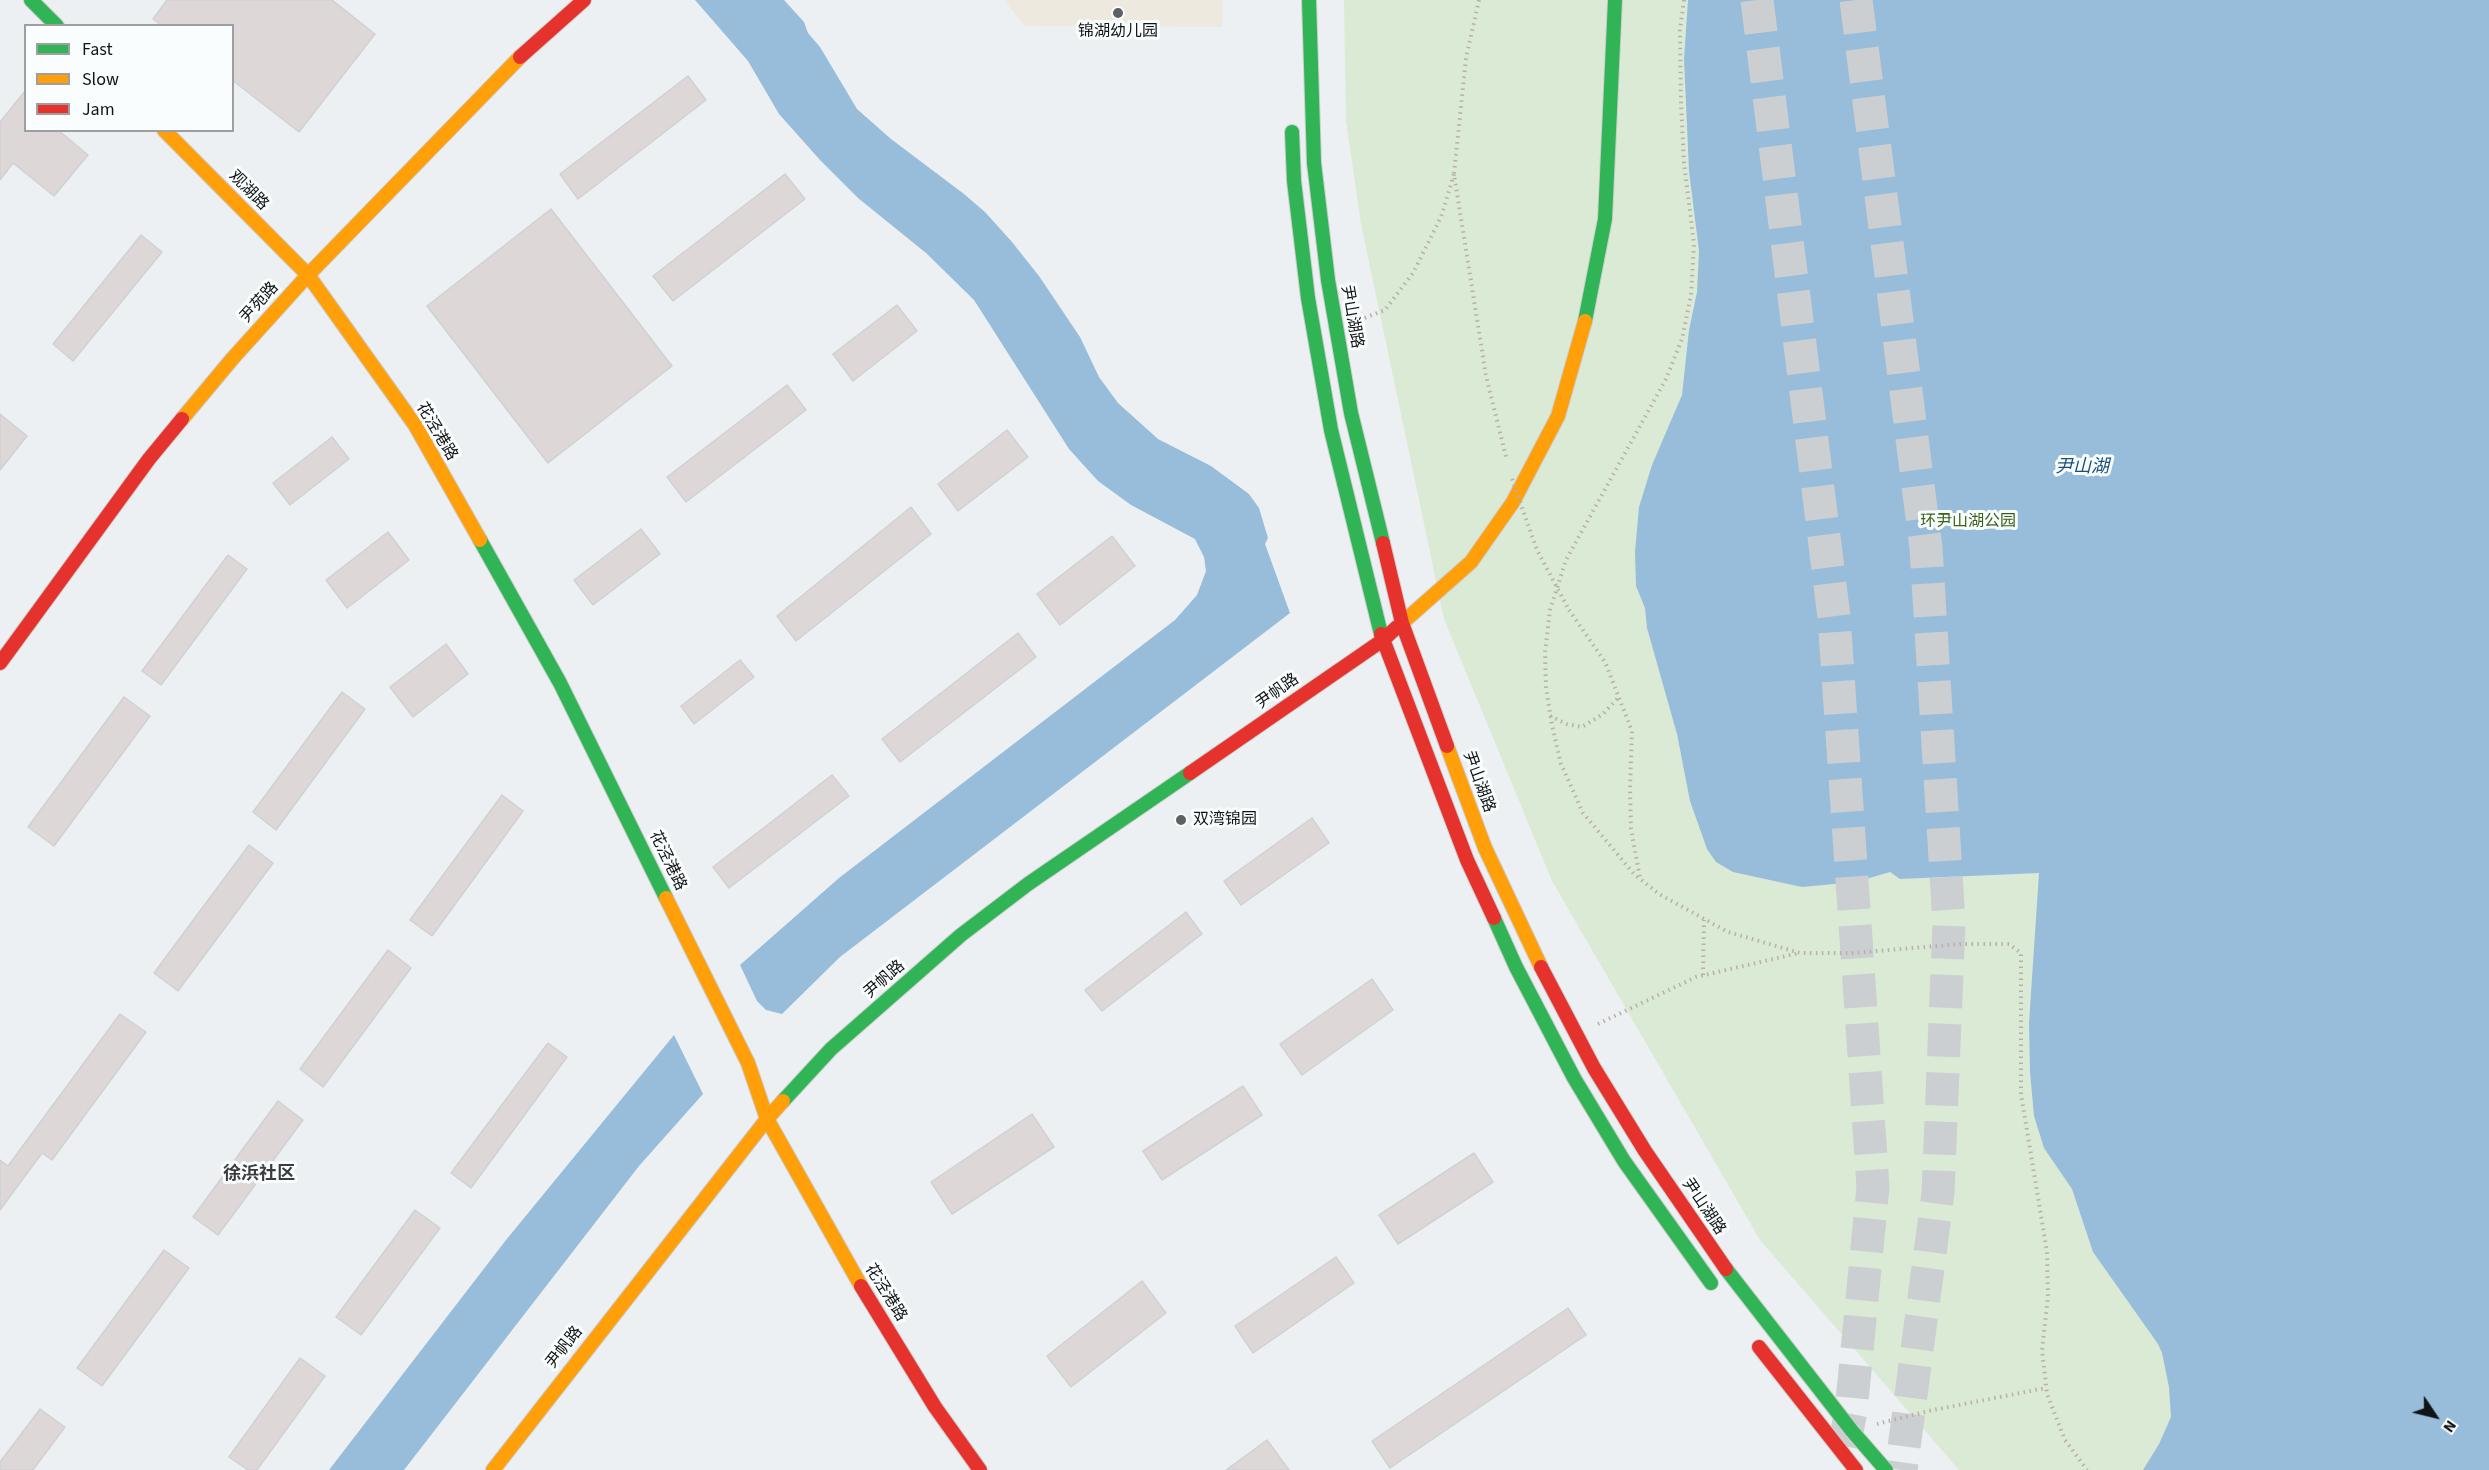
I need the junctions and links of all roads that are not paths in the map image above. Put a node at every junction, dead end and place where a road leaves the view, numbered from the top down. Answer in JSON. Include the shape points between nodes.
{"nodes":[{"id":1,"x":32,"y":0,"type":"edge"},
{"id":2,"x":584,"y":0,"type":"edge"},
{"id":3,"x":1309,"y":0,"type":"edge"},
{"id":4,"x":1615,"y":0,"type":"edge"},
{"id":5,"x":55,"y":24,"type":"edge"},
{"id":6,"x":1292,"y":123,"type":"dead end"},
{"id":7,"x":166,"y":132,"type":"edge"},
{"id":8,"x":308,"y":275,"type":"junction"},
{"id":9,"x":1402,"y":624,"type":"junction"},
{"id":10,"x":1383,"y":640,"type":"junction"},
{"id":11,"x":0,"y":663,"type":"edge"},
{"id":12,"x":767,"y":1119,"type":"junction"},
{"id":13,"x":1717,"y":1292,"type":"dead end"},
{"id":14,"x":1751,"y":1336,"type":"dead end"},
{"id":15,"x":1852,"y":1431,"type":"junction"},
{"id":16,"x":1842,"y":1463,"type":"edge"},
{"id":17,"x":493,"y":1470,"type":"edge"},
{"id":18,"x":980,"y":1470,"type":"edge"},
{"id":19,"x":1856,"y":1470,"type":"edge"},
{"id":20,"x":1886,"y":1470,"type":"edge"}],
"edges":[{"from":1,"to":5,"type":"main road"},
{"from":2,"to":8,"type":"main road","name":"尹苑路","via":[[504,71]]},
{"from":3,"to":9,"type":"main road","name":"尹山湖路","via":[[1314,163],[1328,280],[1351,413]]},
{"from":4,"to":9,"type":"main road","name":"尹帆路","via":[[1605,219],[1588,310],[1558,417],[1514,502],[1471,562]]},
{"from":6,"to":10,"type":"main road","via":[[1294,181],[1331,430]]},
{"from":7,"to":8,"type":"main road","name":"观湖路"},
{"from":8,"to":11,"type":"main road","name":"尹苑路","via":[[149,459]]},
{"from":8,"to":12,"type":"main road","name":"花泾港路","via":[[415,425],[560,683],[748,1063]]},
{"from":9,"to":10,"type":"main road","name":"尹帆路"},
{"from":9,"to":15,"type":"main road","name":"尹山湖路","via":[[1485,848],[1576,1034],[1622,1114],[1698,1231]]},
{"from":10,"to":12,"type":"main road","name":"尹帆路","via":[[961,935],[831,1049]]},
{"from":10,"to":13,"type":"main road","via":[[1467,860],[1516,967],[1574,1078],[1624,1161]]},
{"from":12,"to":17,"type":"main road","name":"尹帆路"},
{"from":12,"to":18,"type":"main road","name":"花泾港路","via":[[841,1253],[935,1407]]},
{"from":14,"to":16,"type":"main road"},
{"from":15,"to":16,"type":"main road"},
{"from":15,"to":20,"type":"main road","name":"尹山湖路"},
{"from":16,"to":19,"type":"main road"}]}
